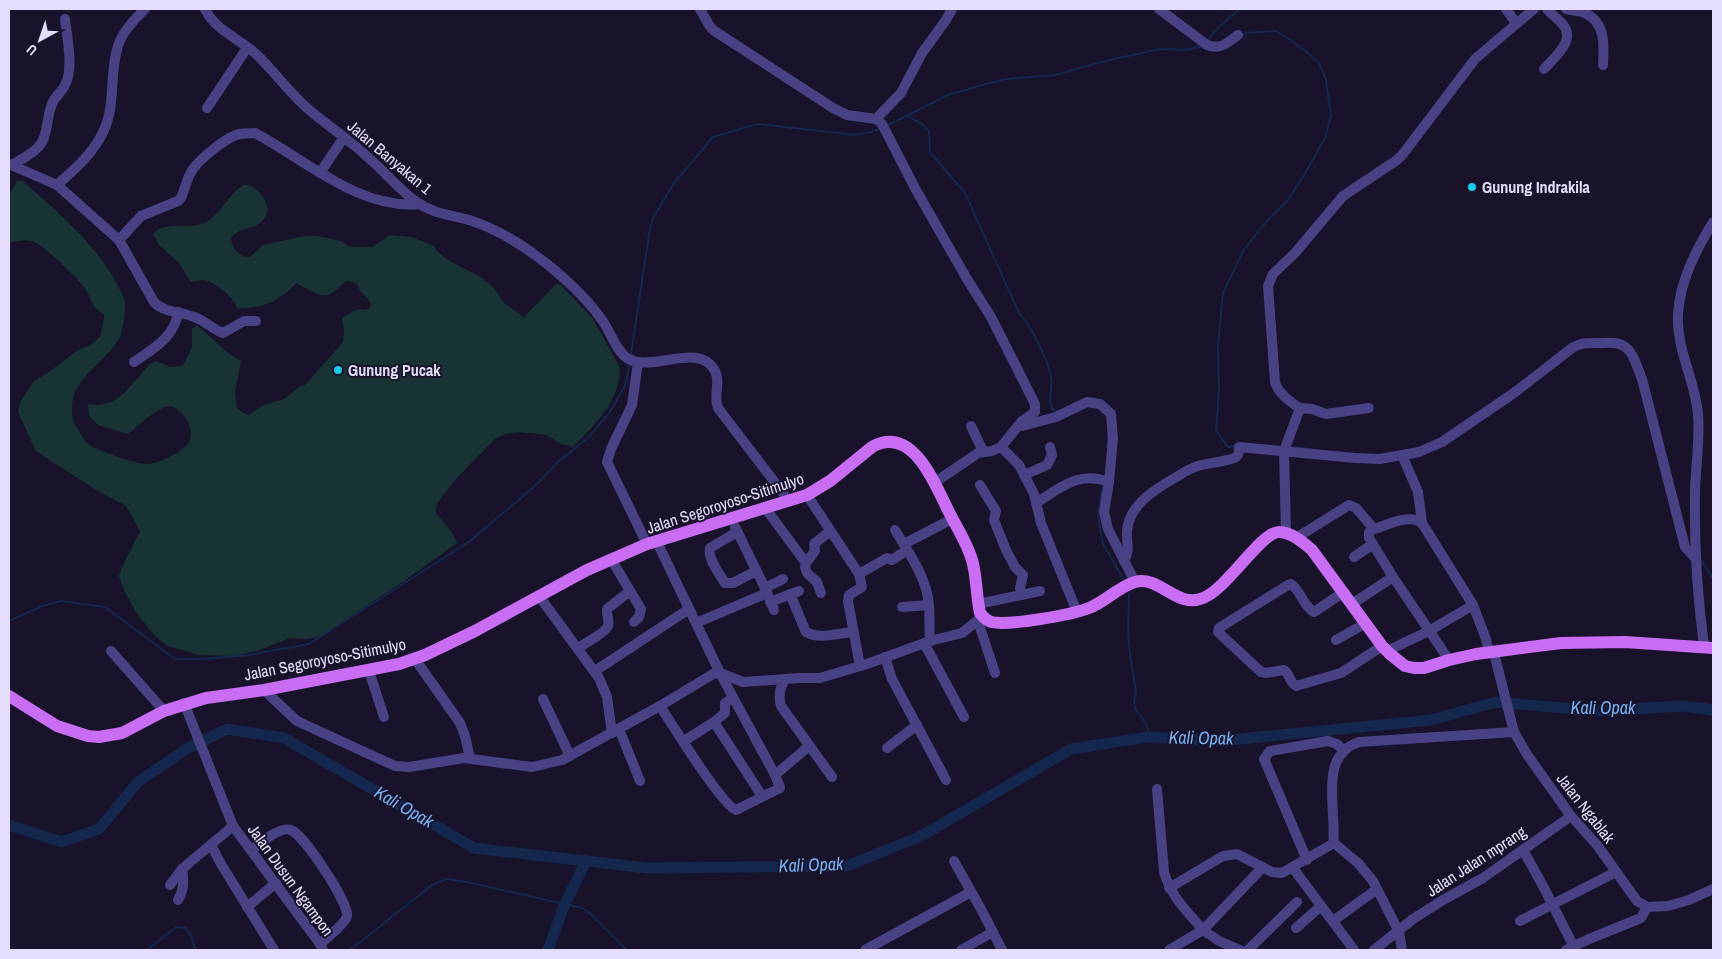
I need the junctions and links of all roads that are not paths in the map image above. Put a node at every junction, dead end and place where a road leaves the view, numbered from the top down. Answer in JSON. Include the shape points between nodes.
{"nodes":[{"id":1,"x":145,"y":9,"type":"edge"},
{"id":2,"x":204,"y":9,"type":"edge"},
{"id":3,"x":700,"y":9,"type":"edge"},
{"id":4,"x":952,"y":9,"type":"edge"},
{"id":5,"x":1159,"y":9,"type":"edge"},
{"id":6,"x":1506,"y":9,"type":"edge"},
{"id":7,"x":1547,"y":9,"type":"edge"},
{"id":8,"x":1566,"y":9,"type":"edge"},
{"id":9,"x":1531,"y":10,"type":"edge"},
{"id":10,"x":65,"y":19,"type":"dead end"},
{"id":11,"x":1516,"y":24,"type":"junction"},
{"id":12,"x":1238,"y":35,"type":"dead end"},
{"id":13,"x":247,"y":48,"type":"junction"},
{"id":14,"x":1603,"y":65,"type":"dead end"},
{"id":15,"x":1544,"y":69,"type":"dead end"},
{"id":16,"x":207,"y":108,"type":"dead end"},
{"id":17,"x":881,"y":124,"type":"junction"},
{"id":18,"x":344,"y":137,"type":"junction"},
{"id":19,"x":11,"y":165,"type":"edge"},
{"id":20,"x":320,"y":173,"type":"junction"},
{"id":21,"x":57,"y":186,"type":"junction"},
{"id":22,"x":420,"y":204,"type":"junction"},
{"id":23,"x":1713,"y":222,"type":"edge"},
{"id":24,"x":119,"y":240,"type":"junction"},
{"id":25,"x":178,"y":312,"type":"junction"},
{"id":26,"x":256,"y":321,"type":"dead end"},
{"id":27,"x":134,"y":362,"type":"dead end"},
{"id":28,"x":638,"y":362,"type":"junction"},
{"id":29,"x":1300,"y":408,"type":"junction"},
{"id":30,"x":1369,"y":408,"type":"dead end"},
{"id":31,"x":971,"y":426,"type":"dead end"},
{"id":32,"x":1016,"y":427,"type":"junction"},
{"id":33,"x":1001,"y":447,"type":"junction"},
{"id":34,"x":1050,"y":448,"type":"dead end"},
{"id":35,"x":983,"y":451,"type":"junction"},
{"id":36,"x":1284,"y":451,"type":"junction"},
{"id":37,"x":1402,"y":455,"type":"junction"},
{"id":38,"x":1024,"y":475,"type":"junction"},
{"id":39,"x":1105,"y":481,"type":"junction"},
{"id":40,"x":934,"y":483,"type":"junction"},
{"id":41,"x":980,"y":485,"type":"dead end"},
{"id":42,"x":808,"y":495,"type":"junction"},
{"id":43,"x":789,"y":502,"type":"junction"},
{"id":44,"x":1036,"y":503,"type":"junction"},
{"id":45,"x":766,"y":509,"type":"junction"},
{"id":46,"x":731,"y":519,"type":"junction"},
{"id":47,"x":952,"y":519,"type":"junction"},
{"id":48,"x":1422,"y":524,"type":"junction"},
{"id":49,"x":1374,"y":529,"type":"junction"},
{"id":50,"x":895,"y":530,"type":"dead end"},
{"id":51,"x":830,"y":531,"type":"junction"},
{"id":52,"x":737,"y":532,"type":"junction"},
{"id":53,"x":1291,"y":536,"type":"junction"},
{"id":54,"x":652,"y":542,"type":"junction"},
{"id":55,"x":1373,"y":544,"type":"junction"},
{"id":56,"x":905,"y":547,"type":"junction"},
{"id":57,"x":1354,"y":557,"type":"dead end"},
{"id":58,"x":1695,"y":558,"type":"junction"},
{"id":59,"x":611,"y":559,"type":"junction"},
{"id":60,"x":1124,"y":561,"type":"junction"},
{"id":61,"x":806,"y":563,"type":"junction"},
{"id":62,"x":756,"y":570,"type":"junction"},
{"id":63,"x":859,"y":574,"type":"junction"},
{"id":64,"x":1393,"y":577,"type":"junction"},
{"id":65,"x":783,"y":579,"type":"dead end"},
{"id":66,"x":1135,"y":582,"type":"junction"},
{"id":67,"x":630,"y":590,"type":"junction"},
{"id":68,"x":1040,"y":591,"type":"dead end"},
{"id":69,"x":1344,"y":592,"type":"junction"},
{"id":70,"x":821,"y":593,"type":"dead end"},
{"id":71,"x":1022,"y":595,"type":"junction"},
{"id":72,"x":539,"y":596,"type":"junction"},
{"id":73,"x":769,"y":598,"type":"junction"},
{"id":74,"x":978,"y":604,"type":"junction"},
{"id":75,"x":1352,"y":604,"type":"junction"},
{"id":76,"x":929,"y":605,"type":"junction"},
{"id":77,"x":1472,"y":605,"type":"junction"},
{"id":78,"x":902,"y":607,"type":"dead end"},
{"id":79,"x":689,"y":609,"type":"junction"},
{"id":80,"x":1077,"y":612,"type":"junction"},
{"id":81,"x":980,"y":619,"type":"junction"},
{"id":82,"x":634,"y":622,"type":"dead end"},
{"id":83,"x":696,"y":623,"type":"junction"},
{"id":84,"x":1366,"y":624,"type":"junction"},
{"id":85,"x":1430,"y":630,"type":"junction"},
{"id":86,"x":853,"y":632,"type":"junction"},
{"id":87,"x":1336,"y":640,"type":"dead end"},
{"id":88,"x":927,"y":642,"type":"junction"},
{"id":89,"x":1709,"y":647,"type":"edge"},
{"id":90,"x":578,"y":648,"type":"junction"},
{"id":91,"x":1385,"y":649,"type":"junction"},
{"id":92,"x":110,"y":651,"type":"dead end"},
{"id":93,"x":1491,"y":653,"type":"junction"},
{"id":94,"x":885,"y":657,"type":"junction"},
{"id":95,"x":415,"y":659,"type":"junction"},
{"id":96,"x":1449,"y":660,"type":"junction"},
{"id":97,"x":860,"y":666,"type":"junction"},
{"id":98,"x":369,"y":671,"type":"junction"},
{"id":99,"x":595,"y":671,"type":"junction"},
{"id":100,"x":720,"y":673,"type":"junction"},
{"id":101,"x":995,"y":673,"type":"dead end"},
{"id":102,"x":785,"y":679,"type":"junction"},
{"id":103,"x":264,"y":690,"type":"junction"},
{"id":104,"x":9,"y":696,"type":"edge"},
{"id":105,"x":733,"y":698,"type":"junction"},
{"id":106,"x":543,"y":700,"type":"dead end"},
{"id":107,"x":184,"y":703,"type":"junction"},
{"id":108,"x":660,"y":706,"type":"junction"},
{"id":109,"x":164,"y":711,"type":"junction"},
{"id":110,"x":384,"y":717,"type":"dead end"},
{"id":111,"x":964,"y":717,"type":"dead end"},
{"id":112,"x":714,"y":722,"type":"junction"},
{"id":113,"x":916,"y":725,"type":"junction"},
{"id":114,"x":1512,"y":727,"type":"junction"},
{"id":115,"x":616,"y":731,"type":"junction"},
{"id":116,"x":684,"y":741,"type":"junction"},
{"id":117,"x":810,"y":746,"type":"junction"},
{"id":118,"x":887,"y":748,"type":"dead end"},
{"id":119,"x":1343,"y":750,"type":"junction"},
{"id":120,"x":570,"y":756,"type":"junction"},
{"id":121,"x":470,"y":758,"type":"junction"},
{"id":122,"x":775,"y":775,"type":"junction"},
{"id":123,"x":832,"y":777,"type":"dead end"},
{"id":124,"x":946,"y":780,"type":"dead end"},
{"id":125,"x":640,"y":781,"type":"dead end"},
{"id":126,"x":1157,"y":789,"type":"dead end"},
{"id":127,"x":762,"y":796,"type":"junction"},
{"id":128,"x":1571,"y":816,"type":"junction"},
{"id":129,"x":233,"y":826,"type":"junction"},
{"id":130,"x":1334,"y":843,"type":"junction"},
{"id":131,"x":211,"y":845,"type":"junction"},
{"id":132,"x":252,"y":850,"type":"junction"},
{"id":133,"x":1523,"y":850,"type":"junction"},
{"id":134,"x":1307,"y":860,"type":"junction"},
{"id":135,"x":954,"y":861,"type":"dead end"},
{"id":136,"x":1262,"y":867,"type":"junction"},
{"id":137,"x":1293,"y":868,"type":"junction"},
{"id":138,"x":182,"y":869,"type":"junction"},
{"id":139,"x":1616,"y":872,"type":"junction"},
{"id":140,"x":276,"y":883,"type":"junction"},
{"id":141,"x":170,"y":885,"type":"dead end"},
{"id":142,"x":1169,"y":888,"type":"junction"},
{"id":143,"x":1377,"y":889,"type":"junction"},
{"id":144,"x":1713,"y":889,"type":"edge"},
{"id":145,"x":971,"y":892,"type":"junction"},
{"id":146,"x":178,"y":900,"type":"dead end"},
{"id":147,"x":1297,"y":902,"type":"dead end"},
{"id":148,"x":1552,"y":904,"type":"junction"},
{"id":149,"x":1321,"y":906,"type":"junction"},
{"id":150,"x":247,"y":907,"type":"junction"},
{"id":151,"x":1648,"y":907,"type":"junction"},
{"id":152,"x":1333,"y":921,"type":"junction"},
{"id":153,"x":1520,"y":921,"type":"dead end"},
{"id":154,"x":1296,"y":928,"type":"dead end"},
{"id":155,"x":1203,"y":930,"type":"junction"},
{"id":156,"x":993,"y":932,"type":"junction"},
{"id":157,"x":1399,"y":932,"type":"junction"},
{"id":158,"x":322,"y":947,"type":"edge"},
{"id":159,"x":1570,"y":948,"type":"edge"},
{"id":160,"x":274,"y":950,"type":"edge"},
{"id":161,"x":866,"y":950,"type":"edge"},
{"id":162,"x":961,"y":950,"type":"edge"},
{"id":163,"x":1002,"y":950,"type":"edge"},
{"id":164,"x":1169,"y":950,"type":"edge"},
{"id":165,"x":1240,"y":950,"type":"edge"},
{"id":166,"x":1248,"y":950,"type":"edge"},
{"id":167,"x":1354,"y":950,"type":"edge"},
{"id":168,"x":1374,"y":950,"type":"edge"},
{"id":169,"x":1402,"y":950,"type":"edge"}],
"edges":[{"from":1,"to":21,"type":"street","via":[[118,45],[110,112],[104,130],[83,162]]},
{"from":2,"to":13,"type":"street","name":"Jalan Banyakan 1","via":[[218,26]]},
{"from":3,"to":17,"type":"street","via":[[713,30],[833,108],[846,115]]},
{"from":4,"to":17,"type":"street"},
{"from":5,"to":12,"type":"street","via":[[1215,48]]},
{"from":6,"to":11,"type":"street"},
{"from":7,"to":15,"type":"street","via":[[1564,26],[1568,35],[1560,51]]},
{"from":8,"to":14,"type":"street","via":[[1585,13],[1600,27],[1604,43]]},
{"from":9,"to":11,"type":"street"},
{"from":10,"to":19,"type":"street","via":[[68,79],[52,101],[42,144]]},
{"from":11,"to":29,"type":"street","via":[[1475,59],[1403,154],[1343,196],[1270,279],[1275,382],[1279,390]]},
{"from":13,"to":16,"type":"street"},
{"from":13,"to":18,"type":"street","name":"Jalan Banyakan 1","via":[[306,107]]},
{"from":17,"to":32,"type":"street","via":[[991,317],[1035,404],[1034,412]]},
{"from":18,"to":20,"type":"street"},
{"from":18,"to":22,"type":"street","name":"Jalan Banyakan 1"},
{"from":19,"to":21,"type":"street"},
{"from":20,"to":22,"type":"street","via":[[382,202]]},
{"from":20,"to":24,"type":"street","via":[[255,133],[236,135],[195,167],[178,201],[141,216]]},
{"from":21,"to":24,"type":"street"},
{"from":22,"to":28,"type":"street","name":"Jalan Banyakan 1","via":[[448,216],[489,227],[536,255],[584,298],[604,322],[622,353]]},
{"from":23,"to":58,"type":"street","via":[[1701,242],[1681,292],[1678,315],[1686,368],[1697,401]]},
{"from":24,"to":25,"type":"street","via":[[158,306]]},
{"from":25,"to":26,"type":"street","via":[[224,333],[244,321]]},
{"from":25,"to":27,"type":"street","via":[[175,325],[160,345]]},
{"from":28,"to":43,"type":"street","via":[[688,357],[707,363],[717,378],[715,402],[718,408]]},
{"from":28,"to":54,"type":"street","via":[[632,405],[607,462]]},
{"from":29,"to":30,"type":"street","via":[[1326,414]]},
{"from":29,"to":36,"type":"street"},
{"from":31,"to":35,"type":"street"},
{"from":32,"to":33,"type":"street"},
{"from":32,"to":39,"type":"street","via":[[1056,417],[1087,402],[1100,404],[1111,414],[1112,422],[1113,439]]},
{"from":33,"to":35,"type":"street"},
{"from":33,"to":38,"type":"street","via":[[1017,462]]},
{"from":34,"to":38,"type":"street","via":[[1052,455],[1047,465]]},
{"from":35,"to":40,"type":"street"},
{"from":36,"to":37,"type":"street","via":[[1356,458]]},
{"from":36,"to":53,"type":"street"},
{"from":36,"to":60,"type":"street","via":[[1239,447],[1237,457],[1196,466],[1152,491],[1138,505],[1127,528],[1129,550]]},
{"from":37,"to":48,"type":"street","via":[[1418,492]]},
{"from":37,"to":58,"type":"street","via":[[1420,452],[1442,442],[1514,394],[1577,345],[1619,344],[1632,355],[1642,379],[1685,547]]},
{"from":38,"to":44,"type":"street"},
{"from":39,"to":44,"type":"street","via":[[1091,478],[1074,480]]},
{"from":39,"to":60,"type":"street","via":[[1106,521]]},
{"from":40,"to":42,"type":"main road","name":"Jalan Segoroyoso-Sitimulyo","via":[[922,461],[910,449],[896,443],[885,443],[872,447]]},
{"from":40,"to":47,"type":"main road","name":"Jalan Segoroyoso-Sitimulyo"},
{"from":41,"to":71,"type":"street","via":[[996,511],[994,520],[1010,558],[1023,575]]},
{"from":42,"to":43,"type":"main road","name":"Jalan Segoroyoso-Sitimulyo"},
{"from":42,"to":51,"type":"street"},
{"from":43,"to":45,"type":"main road","name":"Jalan Segoroyoso-Sitimulyo"},
{"from":44,"to":80,"type":"street"},
{"from":45,"to":46,"type":"main road","name":"Jalan Segoroyoso-Sitimulyo"},
{"from":45,"to":61,"type":"street"},
{"from":46,"to":52,"type":"street"},
{"from":46,"to":54,"type":"main road","name":"Jalan Segoroyoso-Sitimulyo"},
{"from":47,"to":56,"type":"street"},
{"from":47,"to":74,"type":"main road","name":"Jalan Segoroyoso-Sitimulyo","via":[[969,550]]},
{"from":48,"to":49,"type":"street","via":[[1409,519]]},
{"from":48,"to":77,"type":"street","name":"Jalan Ngablak"},
{"from":49,"to":53,"type":"street","via":[[1353,505],[1349,505]]},
{"from":49,"to":55,"type":"street","via":[[1369,532]]},
{"from":50,"to":56,"type":"street"},
{"from":51,"to":61,"type":"street","via":[[814,544],[815,551]]},
{"from":51,"to":63,"type":"street"},
{"from":52,"to":62,"type":"street"},
{"from":52,"to":62,"type":"street","via":[[710,548],[712,560],[725,583],[733,583]]},
{"from":53,"to":66,"type":"main road","via":[[1277,532],[1270,535],[1231,576],[1204,598],[1185,600],[1151,583]]},
{"from":53,"to":69,"type":"main road","via":[[1312,550]]},
{"from":54,"to":59,"type":"main road","name":"Jalan Segoroyoso-Sitimulyo"},
{"from":54,"to":79,"type":"street"},
{"from":55,"to":57,"type":"street"},
{"from":55,"to":64,"type":"street"},
{"from":56,"to":63,"type":"street","via":[[892,560],[887,558]]},
{"from":56,"to":76,"type":"street","via":[[918,567]]},
{"from":58,"to":89,"type":"street","via":[[1698,597]]},
{"from":59,"to":67,"type":"street"},
{"from":59,"to":72,"type":"main road","name":"Jalan Segoroyoso-Sitimulyo"},
{"from":60,"to":66,"type":"street"},
{"from":61,"to":70,"type":"street","via":[[807,573],[817,582]]},
{"from":62,"to":73,"type":"street"},
{"from":63,"to":86,"type":"street","via":[[862,587],[848,598]]},
{"from":64,"to":75,"type":"street"},
{"from":64,"to":85,"type":"street"},
{"from":65,"to":73,"type":"street"},
{"from":66,"to":80,"type":"main road"},
{"from":67,"to":82,"type":"street","via":[[641,609]]},
{"from":67,"to":90,"type":"street","via":[[607,609],[606,628]]},
{"from":68,"to":71,"type":"street"},
{"from":69,"to":75,"type":"main road"},
{"from":69,"to":91,"type":"street","via":[[1314,612],[1308,609],[1290,584],[1218,632],[1261,672],[1284,670],[1296,686],[1341,673]]},
{"from":71,"to":74,"type":"street"},
{"from":72,"to":90,"type":"street"},
{"from":72,"to":95,"type":"main road","name":"Jalan Segoroyoso-Sitimulyo"},
{"from":73,"to":83,"type":"street"},
{"from":73,"to":86,"type":"street","via":[[794,593],[806,632],[810,634]]},
{"from":74,"to":81,"type":"main road","name":"Jalan Segoroyoso-Sitimulyo"},
{"from":75,"to":84,"type":"main road"},
{"from":76,"to":78,"type":"street"},
{"from":76,"to":88,"type":"street"},
{"from":77,"to":85,"type":"street"},
{"from":77,"to":93,"type":"street","name":"Jalan Ngablak"},
{"from":79,"to":83,"type":"street"},
{"from":79,"to":99,"type":"street"},
{"from":80,"to":81,"type":"main road","via":[[1002,623]]},
{"from":81,"to":88,"type":"street","via":[[962,633]]},
{"from":81,"to":101,"type":"street"},
{"from":83,"to":100,"type":"street"},
{"from":84,"to":87,"type":"street"},
{"from":84,"to":91,"type":"main road"},
{"from":85,"to":91,"type":"street"},
{"from":85,"to":96,"type":"street"},
{"from":86,"to":97,"type":"street"},
{"from":88,"to":94,"type":"street"},
{"from":88,"to":111,"type":"street"},
{"from":89,"to":93,"type":"main road","via":[[1625,642],[1561,643]]},
{"from":90,"to":99,"type":"street"},
{"from":91,"to":96,"type":"main road","via":[[1405,666],[1414,668]]},
{"from":92,"to":109,"type":"street"},
{"from":93,"to":96,"type":"main road"},
{"from":93,"to":114,"type":"street","name":"Jalan Ngablak","via":[[1502,682]]},
{"from":94,"to":97,"type":"street"},
{"from":94,"to":113,"type":"street"},
{"from":95,"to":98,"type":"main road","name":"Jalan Segoroyoso-Sitimulyo"},
{"from":95,"to":121,"type":"street","via":[[460,724]]},
{"from":97,"to":102,"type":"street","via":[[820,678]]},
{"from":98,"to":103,"type":"main road","name":"Jalan Segoroyoso-Sitimulyo"},
{"from":98,"to":110,"type":"street"},
{"from":99,"to":115,"type":"street","via":[[608,697]]},
{"from":100,"to":102,"type":"street","via":[[740,682]]},
{"from":100,"to":105,"type":"street"},
{"from":100,"to":108,"type":"street"},
{"from":102,"to":117,"type":"street","via":[[779,698]]},
{"from":103,"to":107,"type":"main road","name":"Jalan Segoroyoso-Sitimulyo"},
{"from":103,"to":121,"type":"street","via":[[297,721],[395,766]]},
{"from":104,"to":109,"type":"main road","name":"Jalan Segoroyoso-Sitimulyo","via":[[57,726],[88,736],[122,733]]},
{"from":105,"to":112,"type":"street","via":[[724,704],[725,713]]},
{"from":105,"to":122,"type":"street"},
{"from":106,"to":120,"type":"street"},
{"from":107,"to":109,"type":"main road","name":"Jalan Segoroyoso-Sitimulyo"},
{"from":107,"to":129,"type":"street"},
{"from":108,"to":115,"type":"street"},
{"from":108,"to":116,"type":"street"},
{"from":112,"to":116,"type":"street"},
{"from":112,"to":127,"type":"street"},
{"from":113,"to":118,"type":"street"},
{"from":113,"to":124,"type":"street"},
{"from":114,"to":119,"type":"street","via":[[1359,742]]},
{"from":114,"to":128,"type":"street","name":"Jalan Ngablak","via":[[1528,756]]},
{"from":115,"to":120,"type":"street"},
{"from":115,"to":125,"type":"street"},
{"from":116,"to":127,"type":"street","via":[[732,808],[736,810]]},
{"from":117,"to":122,"type":"street"},
{"from":117,"to":123,"type":"street"},
{"from":119,"to":130,"type":"street","via":[[1336,761],[1332,779]]},
{"from":119,"to":134,"type":"street","via":[[1328,741],[1270,751],[1264,759]]},
{"from":120,"to":121,"type":"street","via":[[532,767]]},
{"from":122,"to":127,"type":"street","via":[[780,788]]},
{"from":126,"to":142,"type":"street","via":[[1164,872]]},
{"from":128,"to":133,"type":"street","name":"Jalan Jalan mprang"},
{"from":128,"to":139,"type":"street","name":"Jalan Ngablak"},
{"from":129,"to":131,"type":"street","name":"Jalan Dusun Ngampon"},
{"from":129,"to":132,"type":"street","name":"Jalan Dusun Ngampon"},
{"from":130,"to":134,"type":"street"},
{"from":130,"to":143,"type":"street","via":[[1366,871]]},
{"from":131,"to":138,"type":"street","name":"Jalan Dusun Ngampon"},
{"from":131,"to":150,"type":"street"},
{"from":132,"to":140,"type":"street","name":"Jalan Dusun Ngampon"},
{"from":132,"to":158,"type":"street","via":[[269,836],[290,830],[297,834],[333,882],[347,916]]},
{"from":133,"to":148,"type":"street"},
{"from":133,"to":157,"type":"street","name":"Jalan Jalan mprang","via":[[1483,878],[1433,906]]},
{"from":134,"to":137,"type":"street"},
{"from":135,"to":145,"type":"street"},
{"from":136,"to":137,"type":"street","via":[[1277,873]]},
{"from":136,"to":142,"type":"street","via":[[1243,856],[1230,854]]},
{"from":136,"to":155,"type":"street"},
{"from":137,"to":149,"type":"street"},
{"from":138,"to":141,"type":"street","name":"Jalan Dusun Ngampon"},
{"from":138,"to":146,"type":"street","via":[[184,879]]},
{"from":139,"to":148,"type":"street"},
{"from":139,"to":151,"type":"street","name":"Jalan Ngablak","via":[[1633,896]]},
{"from":140,"to":150,"type":"street"},
{"from":140,"to":158,"type":"street","name":"Jalan Dusun Ngampon"},
{"from":142,"to":155,"type":"street"},
{"from":143,"to":152,"type":"street"},
{"from":143,"to":157,"type":"street"},
{"from":144,"to":151,"type":"street","via":[[1677,904]]},
{"from":145,"to":156,"type":"street"},
{"from":145,"to":161,"type":"street"},
{"from":147,"to":166,"type":"street"},
{"from":148,"to":153,"type":"street"},
{"from":148,"to":159,"type":"street"},
{"from":149,"to":152,"type":"street"},
{"from":149,"to":154,"type":"street"},
{"from":150,"to":160,"type":"street"},
{"from":151,"to":159,"type":"street","via":[[1641,918]]},
{"from":152,"to":167,"type":"street"},
{"from":155,"to":164,"type":"street"},
{"from":155,"to":165,"type":"street"},
{"from":156,"to":162,"type":"street"},
{"from":156,"to":163,"type":"street"},
{"from":157,"to":168,"type":"street","name":"Jalan Jalan mprang"},
{"from":157,"to":169,"type":"street"}]}
